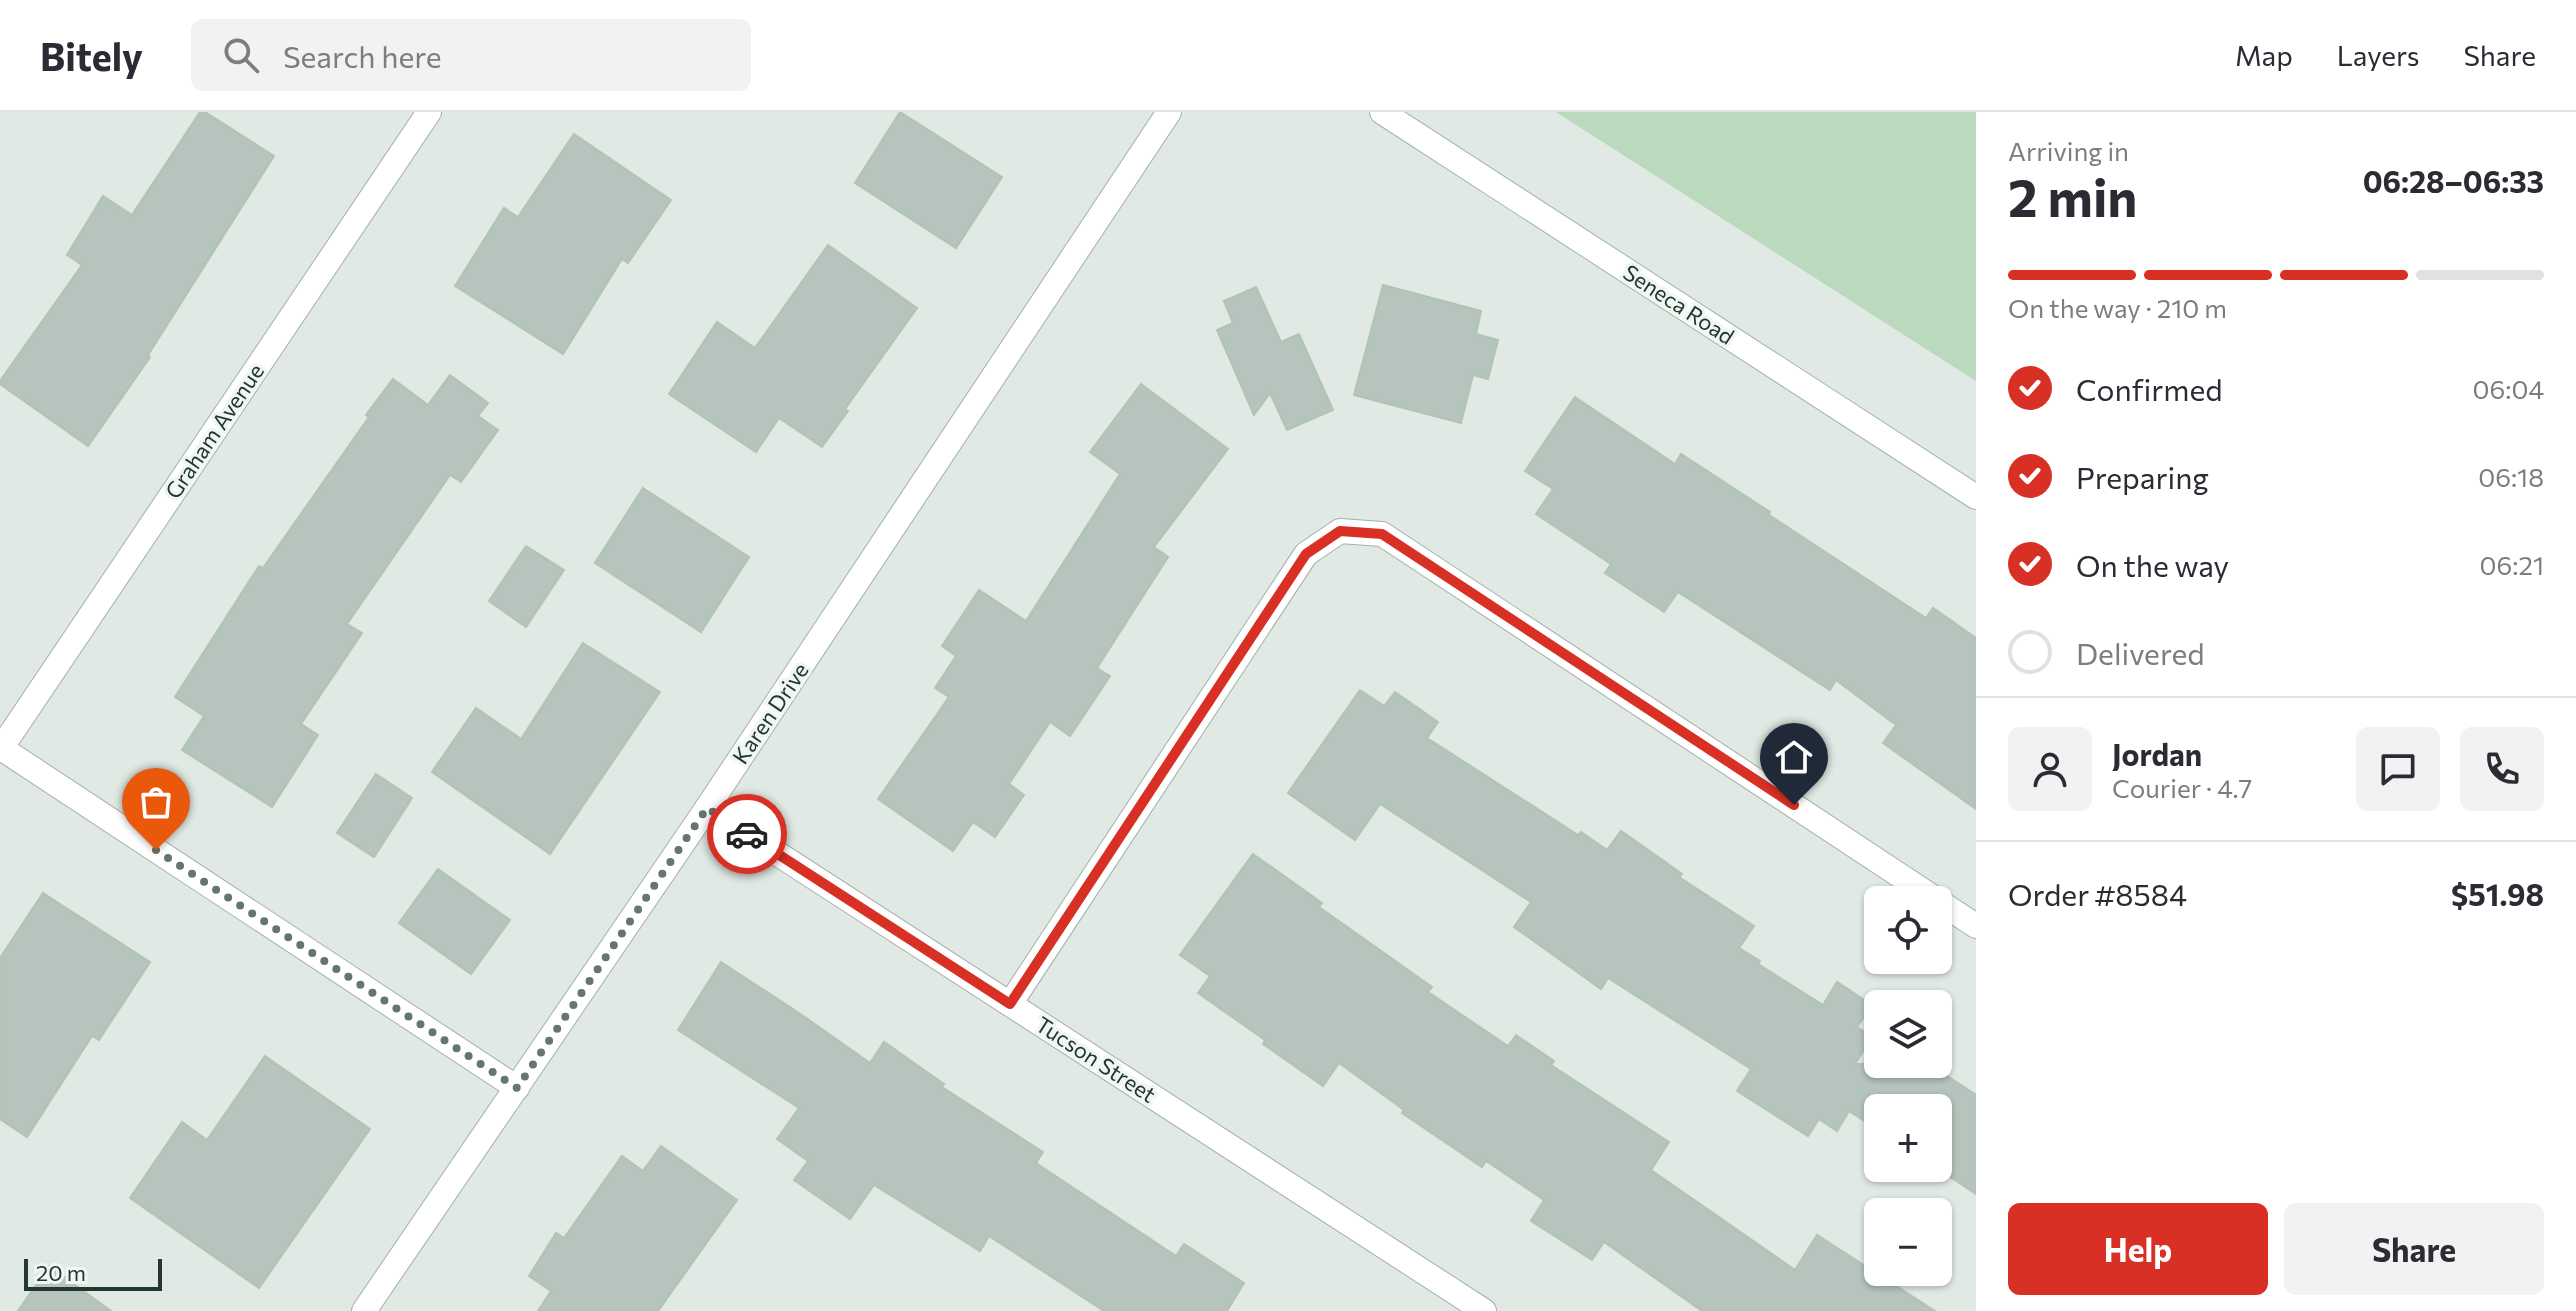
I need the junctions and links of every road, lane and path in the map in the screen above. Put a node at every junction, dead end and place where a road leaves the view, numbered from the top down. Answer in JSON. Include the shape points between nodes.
{"nodes":[{"id":1,"x":429,"y":112,"type":"edge"},
{"id":2,"x":1169,"y":112,"type":"edge"},
{"id":3,"x":1382,"y":112,"type":"edge"},
{"id":4,"x":1976,"y":497,"type":"edge"},
{"id":5,"x":1,"y":749,"type":"edge"},
{"id":6,"x":707,"y":808,"type":"junction"},
{"id":7,"x":1917,"y":886,"type":"edge"},
{"id":8,"x":1952,"y":910,"type":"edge"},
{"id":9,"x":1976,"y":926,"type":"edge"},
{"id":10,"x":1010,"y":1004,"type":"junction"},
{"id":11,"x":517,"y":1088,"type":"junction"},
{"id":12,"x":364,"y":1311,"type":"edge"},
{"id":13,"x":1484,"y":1311,"type":"edge"}],
"edges":[{"from":1,"to":5,"type":"street","name":"Graham Avenue"},
{"from":2,"to":6,"type":"street","name":"Karen Drive"},
{"from":3,"to":4,"type":"street","name":"Seneca Road"},
{"from":5,"to":11,"type":"street"},
{"from":6,"to":10,"type":"street","name":"Tucson Street"},
{"from":6,"to":11,"type":"street","name":"Karen Drive"},
{"from":7,"to":10,"type":"street","via":[[1430,563],[1382,534],[1340,531],[1306,554]]},
{"from":8,"to":9,"type":"street"},
{"from":10,"to":13,"type":"street","name":"Tucson Street"},
{"from":11,"to":12,"type":"street","name":"Karen Drive"}]}
